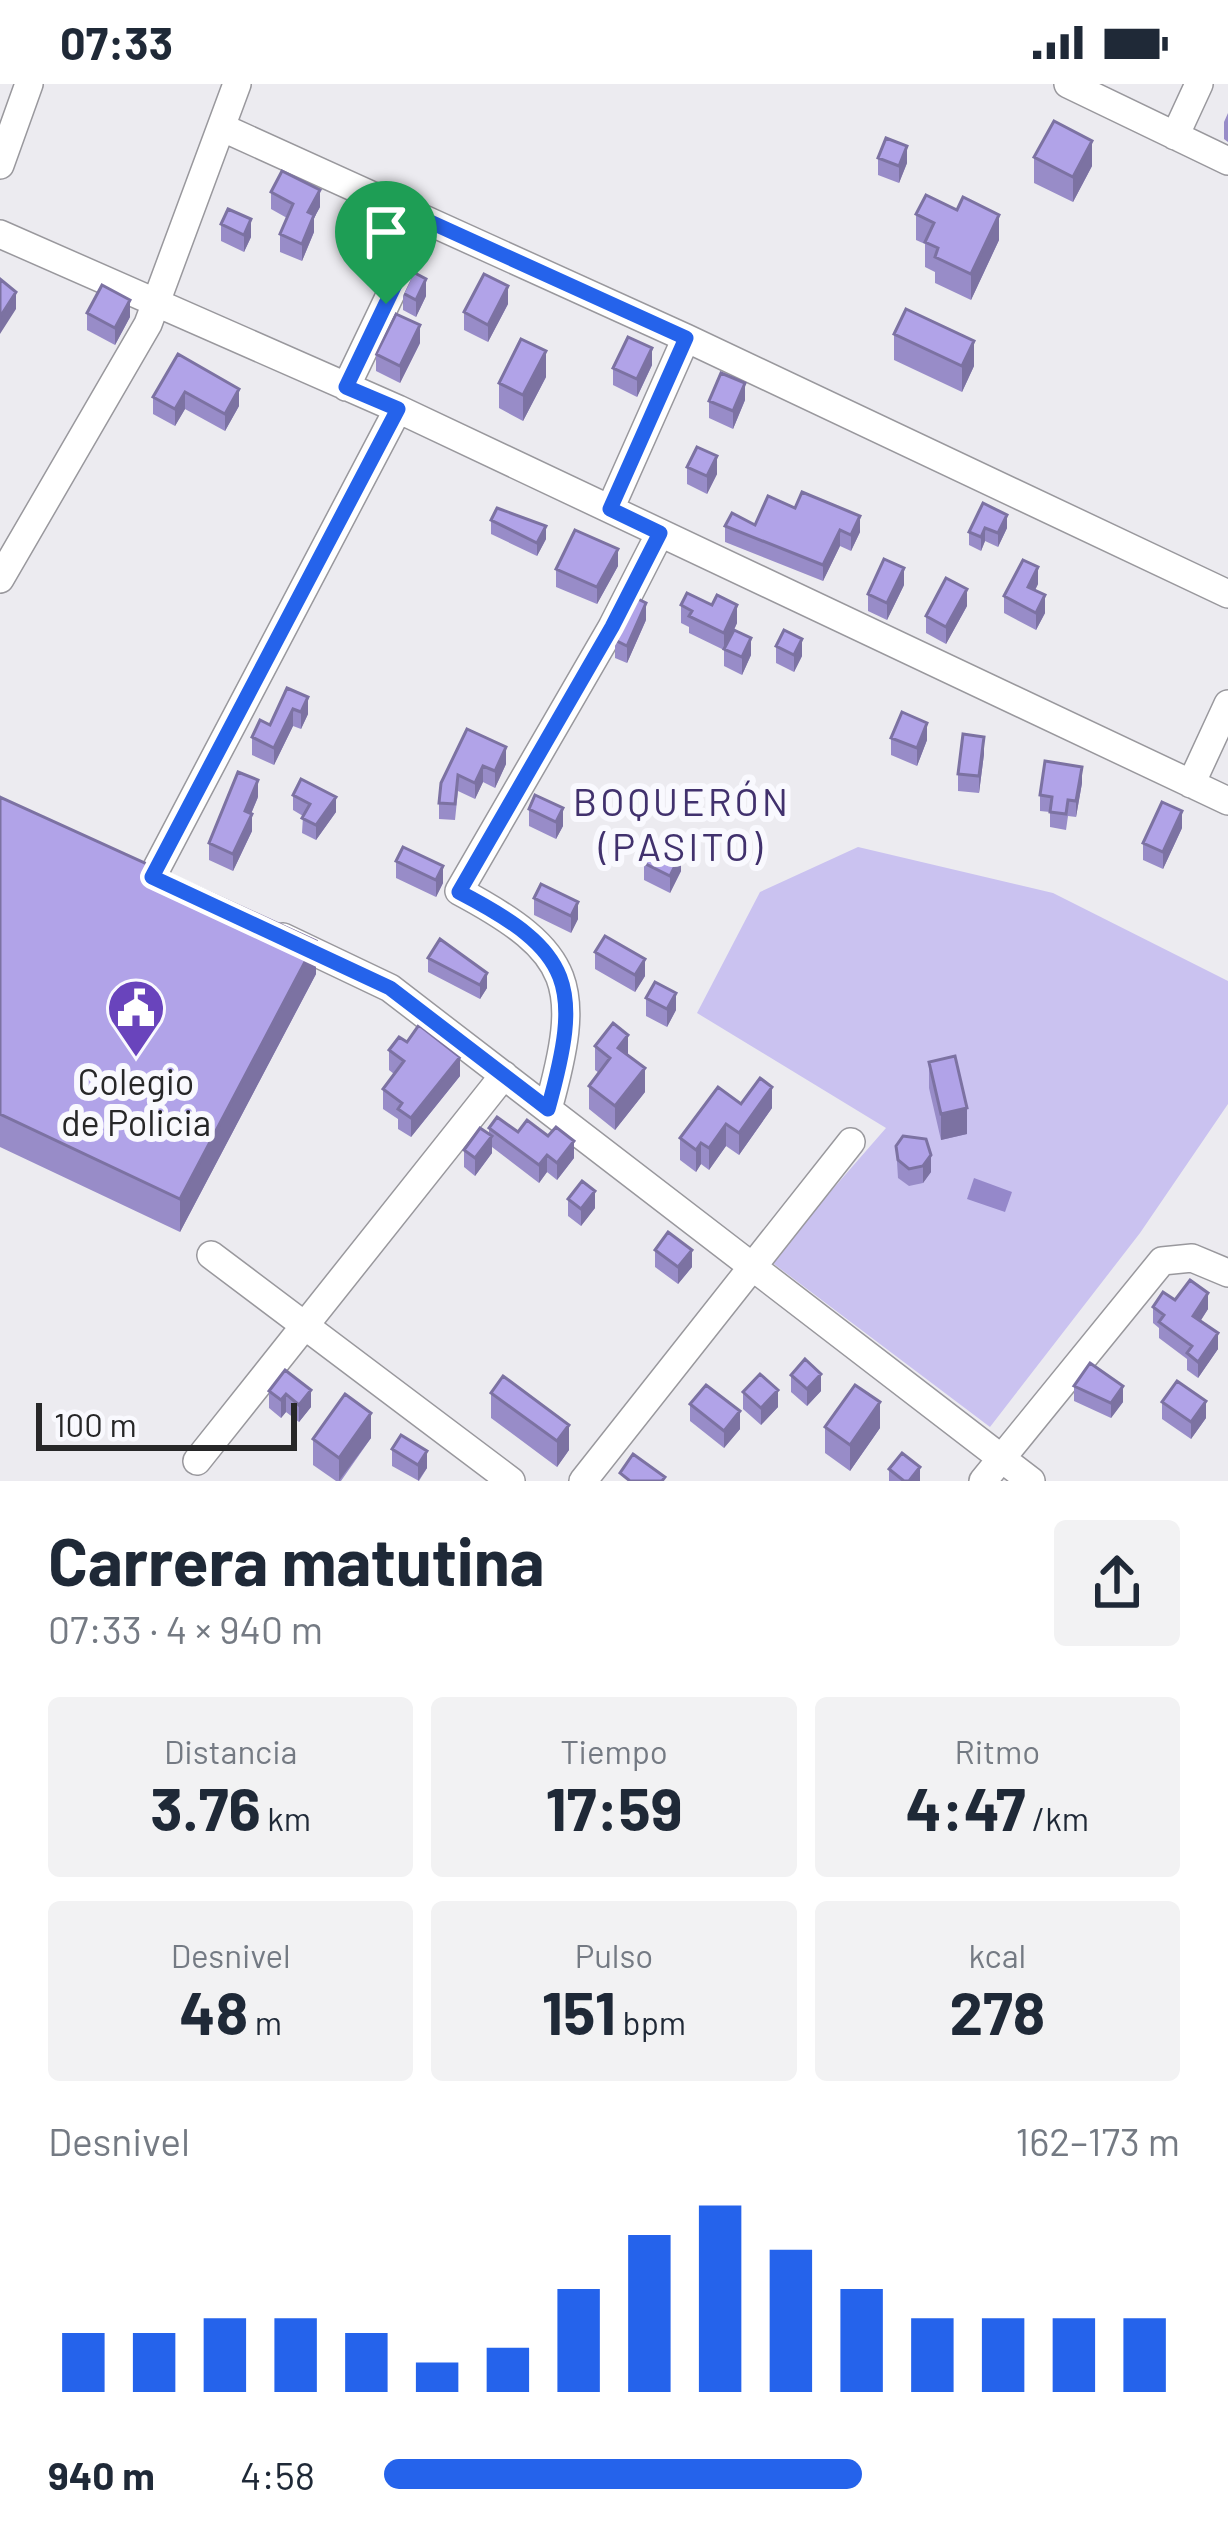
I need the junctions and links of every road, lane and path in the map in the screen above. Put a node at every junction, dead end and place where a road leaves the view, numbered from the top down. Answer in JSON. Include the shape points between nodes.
{"nodes":[{"id":1,"x":29,"y":84,"type":"edge"},
{"id":2,"x":237,"y":84,"type":"edge"},
{"id":3,"x":1068,"y":84,"type":"edge"},
{"id":4,"x":1198,"y":84,"type":"edge"},
{"id":5,"x":220,"y":128,"type":"junction"},
{"id":6,"x":1175,"y":136,"type":"junction"},
{"id":7,"x":1228,"y":161,"type":"edge"},
{"id":8,"x":0,"y":166,"type":"edge"},
{"id":9,"x":426,"y":220,"type":"junction"},
{"id":10,"x":0,"y":234,"type":"edge"},
{"id":11,"x":154,"y":304,"type":"junction"},
{"id":12,"x":686,"y":338,"type":"junction"},
{"id":13,"x":346,"y":387,"type":"junction"},
{"id":14,"x":398,"y":409,"type":"junction"},
{"id":15,"x":610,"y":509,"type":"junction"},
{"id":16,"x":660,"y":533,"type":"junction"},
{"id":17,"x":0,"y":579,"type":"edge"},
{"id":18,"x":1228,"y":594,"type":"edge"},
{"id":19,"x":1228,"y":704,"type":"edge"},
{"id":20,"x":1191,"y":784,"type":"junction"},
{"id":21,"x":1228,"y":801,"type":"edge"},
{"id":22,"x":152,"y":877,"type":"edge"},
{"id":23,"x":260,"y":927,"type":"edge"},
{"id":24,"x":504,"y":1076,"type":"junction"},
{"id":25,"x":548,"y":1109,"type":"junction"},
{"id":26,"x":851,"y":1142,"type":"dead end"},
{"id":27,"x":212,"y":1255,"type":"dead end"},
{"id":28,"x":752,"y":1267,"type":"junction"},
{"id":29,"x":1228,"y":1273,"type":"edge"},
{"id":30,"x":307,"y":1327,"type":"junction"},
{"id":31,"x":1002,"y":1458,"type":"junction"},
{"id":32,"x":197,"y":1461,"type":"dead end"},
{"id":33,"x":511,"y":1481,"type":"edge"},
{"id":34,"x":583,"y":1481,"type":"edge"},
{"id":35,"x":983,"y":1481,"type":"edge"},
{"id":36,"x":1031,"y":1481,"type":"edge"}],
"edges":[{"from":1,"to":8,"type":"street"},
{"from":2,"to":5,"type":"street"},
{"from":3,"to":6,"type":"street"},
{"from":4,"to":6,"type":"street"},
{"from":5,"to":9,"type":"street"},
{"from":5,"to":11,"type":"street"},
{"from":6,"to":7,"type":"street"},
{"from":9,"to":12,"type":"street"},
{"from":9,"to":13,"type":"street"},
{"from":10,"to":11,"type":"street"},
{"from":11,"to":13,"type":"street"},
{"from":11,"to":17,"type":"street"},
{"from":12,"to":15,"type":"street"},
{"from":12,"to":18,"type":"street"},
{"from":13,"to":14,"type":"street"},
{"from":14,"to":15,"type":"street"},
{"from":14,"to":22,"type":"street"},
{"from":15,"to":16,"type":"street"},
{"from":16,"to":20,"type":"street"},
{"from":16,"to":25,"type":"street","via":[[459,892],[535,937],[555,963],[570,1022]]},
{"from":19,"to":20,"type":"street"},
{"from":20,"to":21,"type":"street"},
{"from":23,"to":24,"type":"street","via":[[390,988]]},
{"from":24,"to":25,"type":"street"},
{"from":24,"to":30,"type":"street"},
{"from":25,"to":28,"type":"street"},
{"from":26,"to":28,"type":"street"},
{"from":27,"to":30,"type":"street"},
{"from":28,"to":31,"type":"street"},
{"from":28,"to":34,"type":"street"},
{"from":29,"to":31,"type":"street","via":[[1192,1258],[1162,1261]]},
{"from":30,"to":32,"type":"street"},
{"from":30,"to":33,"type":"street"},
{"from":31,"to":35,"type":"street"},
{"from":31,"to":36,"type":"street"}]}
